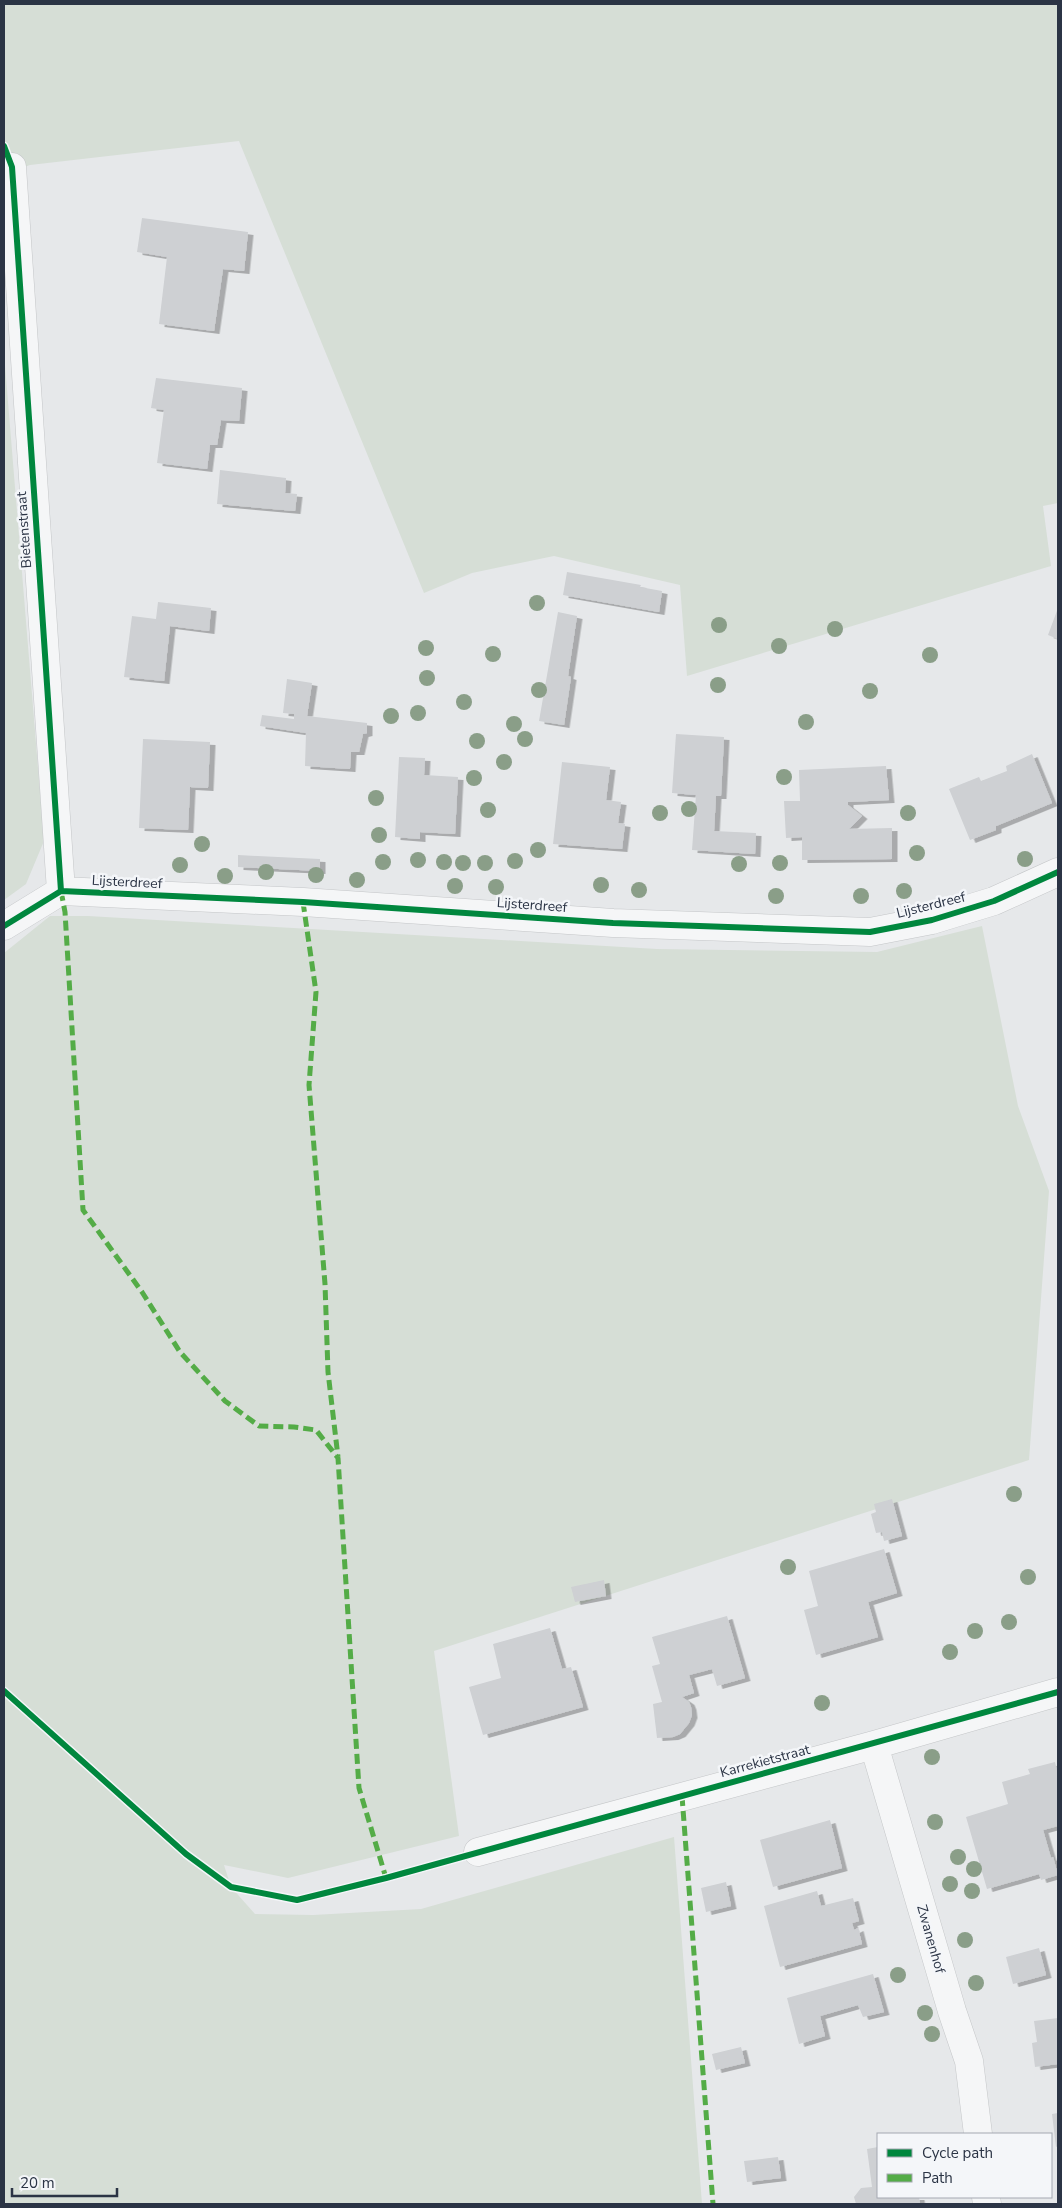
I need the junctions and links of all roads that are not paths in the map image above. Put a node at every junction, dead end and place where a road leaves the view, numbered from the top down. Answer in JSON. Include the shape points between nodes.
{"nodes":[{"id":1,"x":12,"y":167,"type":"dead end"},
{"id":2,"x":1058,"y":872,"type":"edge"},
{"id":3,"x":62,"y":891,"type":"junction"},
{"id":4,"x":4,"y":926,"type":"edge"},
{"id":5,"x":1058,"y":1692,"type":"edge"},
{"id":6,"x":874,"y":1745,"type":"junction"},
{"id":7,"x":478,"y":1852,"type":"dead end"},
{"id":8,"x":978,"y":2133,"type":"edge"}],
"edges":[{"from":1,"to":3,"type":"street","name":"Bietenstraat"},
{"from":2,"to":3,"type":"street","name":"Lijsterdreef","via":[[994,901],[932,920],[870,932],[613,922],[303,902]]},
{"from":3,"to":4,"type":"street"},
{"from":5,"to":6,"type":"street","name":"Karrekietstraat"},
{"from":6,"to":7,"type":"street","name":"Karrekietstraat"},
{"from":6,"to":8,"type":"street","name":"Zwanenhof","via":[[969,2061]]}]}
